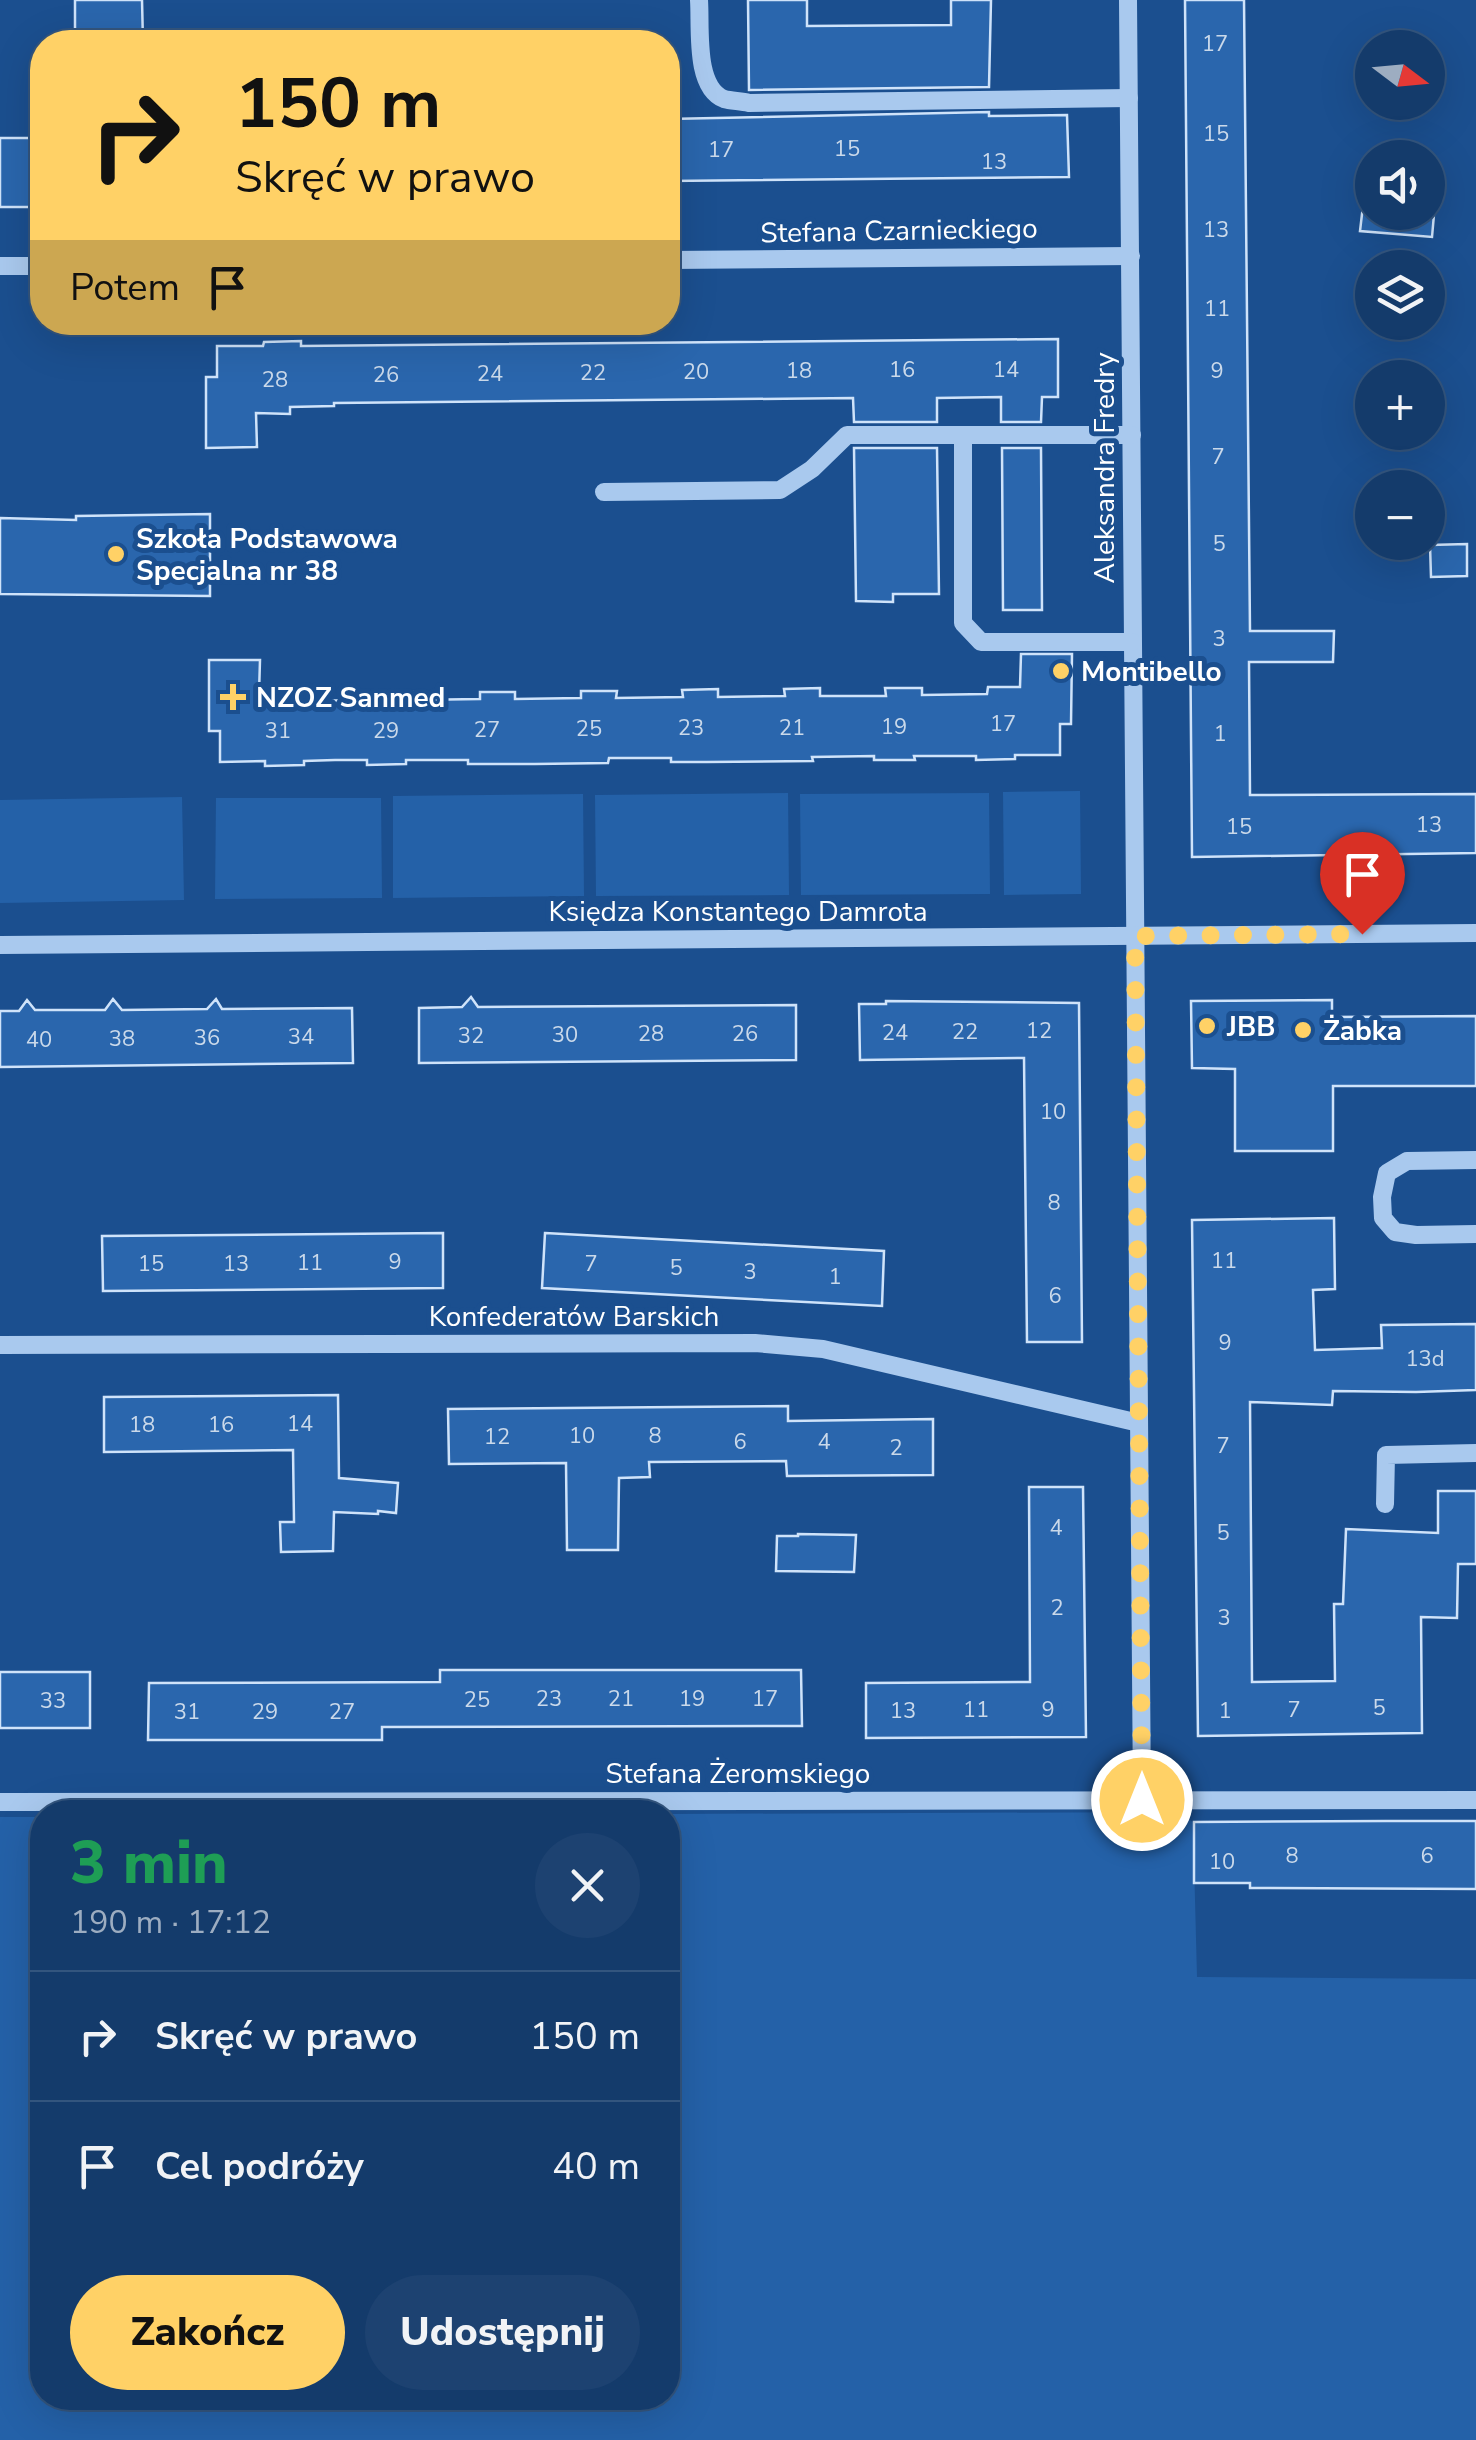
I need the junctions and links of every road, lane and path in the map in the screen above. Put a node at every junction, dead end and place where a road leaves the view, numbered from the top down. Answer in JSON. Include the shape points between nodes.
{"nodes":[{"id":1,"x":700,"y":0,"type":"edge"},
{"id":2,"x":1128,"y":0,"type":"edge"},
{"id":3,"x":1129,"y":98,"type":"junction"},
{"id":4,"x":1131,"y":256,"type":"junction"},
{"id":5,"x":680,"y":260,"type":"edge"},
{"id":6,"x":0,"y":266,"type":"edge"},
{"id":7,"x":30,"y":266,"type":"edge"},
{"id":8,"x":963,"y":435,"type":"junction"},
{"id":9,"x":1132,"y":435,"type":"junction"},
{"id":10,"x":604,"y":492,"type":"dead end"},
{"id":11,"x":1132,"y":642,"type":"junction"},
{"id":12,"x":1476,"y":933,"type":"edge"},
{"id":13,"x":1135,"y":936,"type":"junction"},
{"id":14,"x":0,"y":945,"type":"edge"},
{"id":15,"x":1476,"y":1160,"type":"edge"},
{"id":16,"x":1476,"y":1234,"type":"edge"},
{"id":17,"x":0,"y":1345,"type":"edge"},
{"id":18,"x":1139,"y":1423,"type":"junction"},
{"id":19,"x":1476,"y":1453,"type":"edge"},
{"id":20,"x":1385,"y":1504,"type":"dead end"},
{"id":21,"x":1142,"y":1800,"type":"junction"},
{"id":22,"x":1476,"y":1800,"type":"edge"},
{"id":23,"x":680,"y":1801,"type":"edge"},
{"id":24,"x":0,"y":1802,"type":"edge"},
{"id":25,"x":30,"y":1802,"type":"edge"}],
"edges":[{"from":1,"to":3,"type":"street","via":[[703,74],[722,98]]},
{"from":2,"to":3,"type":"street","name":"Aleksandra Fredry"},
{"from":3,"to":4,"type":"street","name":"Aleksandra Fredry"},
{"from":4,"to":5,"type":"street","name":"Stefana Czarnieckiego"},
{"from":4,"to":9,"type":"street","name":"Aleksandra Fredry"},
{"from":6,"to":7,"type":"street"},
{"from":8,"to":9,"type":"street"},
{"from":8,"to":10,"type":"street","via":[[847,435],[780,490]]},
{"from":8,"to":11,"type":"street","via":[[964,623],[981,642]]},
{"from":9,"to":11,"type":"street","name":"Aleksandra Fredry"},
{"from":11,"to":13,"type":"street","name":"Aleksandra Fredry"},
{"from":12,"to":13,"type":"street","name":"Księdza Konstantego Damrota"},
{"from":13,"to":14,"type":"street","name":"Księdza Konstantego Damrota"},
{"from":13,"to":18,"type":"street","name":"Aleksandra Fredry"},
{"from":15,"to":16,"type":"street","via":[[1407,1161],[1387,1173],[1382,1197],[1383,1218],[1396,1232]]},
{"from":17,"to":18,"type":"street","name":"Konfederatów Barskich","via":[[755,1343],[823,1349]]},
{"from":18,"to":21,"type":"street","name":"Aleksandra Fredry"},
{"from":19,"to":20,"type":"street","via":[[1386,1455]]},
{"from":21,"to":22,"type":"street","name":"Stefana Żeromskiego"},
{"from":21,"to":23,"type":"street","name":"Stefana Żeromskiego"},
{"from":24,"to":25,"type":"street","name":"Stefana Żeromskiego"}]}
